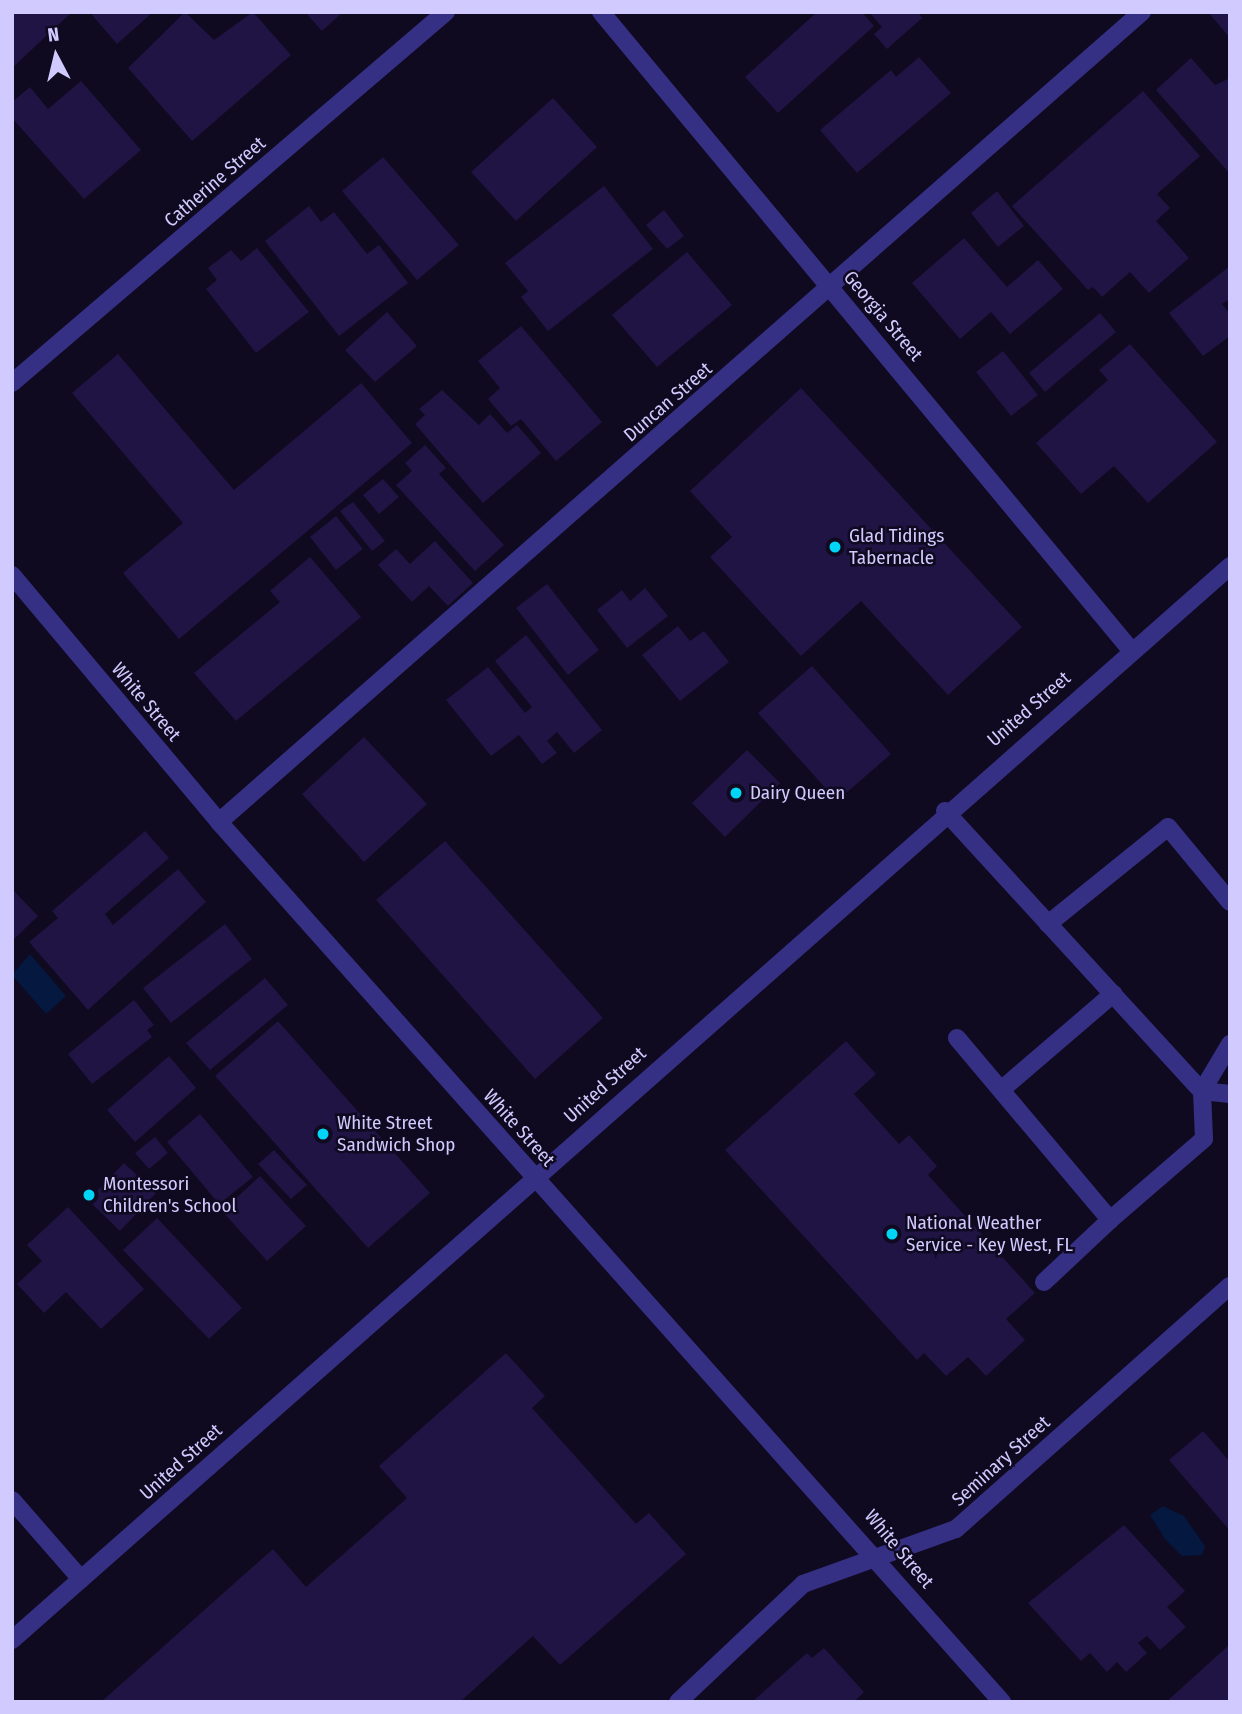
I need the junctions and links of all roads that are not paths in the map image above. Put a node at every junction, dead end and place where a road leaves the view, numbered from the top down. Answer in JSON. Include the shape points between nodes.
{"nodes":[{"id":1,"x":446,"y":12,"type":"edge"},
{"id":2,"x":601,"y":12,"type":"edge"},
{"id":3,"x":1142,"y":12,"type":"edge"},
{"id":4,"x":832,"y":287,"type":"junction"},
{"id":5,"x":12,"y":383,"type":"edge"},
{"id":6,"x":1230,"y":566,"type":"edge"},
{"id":7,"x":12,"y":575,"type":"edge"},
{"id":8,"x":1130,"y":649,"type":"junction"},
{"id":9,"x":945,"y":811,"type":"junction"},
{"id":10,"x":219,"y":822,"type":"junction"},
{"id":11,"x":1230,"y":902,"type":"edge"},
{"id":12,"x":1048,"y":924,"type":"junction"},
{"id":13,"x":1113,"y":994,"type":"junction"},
{"id":14,"x":957,"y":1038,"type":"dead end"},
{"id":15,"x":1230,"y":1044,"type":"edge"},
{"id":16,"x":1001,"y":1090,"type":"junction"},
{"id":17,"x":1202,"y":1091,"type":"junction"},
{"id":18,"x":1230,"y":1094,"type":"edge"},
{"id":19,"x":533,"y":1177,"type":"junction"},
{"id":20,"x":1110,"y":1220,"type":"junction"},
{"id":21,"x":1044,"y":1282,"type":"dead end"},
{"id":22,"x":1230,"y":1286,"type":"edge"},
{"id":23,"x":12,"y":1500,"type":"edge"},
{"id":24,"x":876,"y":1556,"type":"junction"},
{"id":25,"x":81,"y":1579,"type":"junction"},
{"id":26,"x":12,"y":1640,"type":"edge"},
{"id":27,"x":678,"y":1702,"type":"edge"},
{"id":28,"x":1002,"y":1702,"type":"edge"}],
"edges":[{"from":1,"to":5,"type":"street","name":"Catherine Street"},
{"from":2,"to":4,"type":"street","name":"Georgia Street"},
{"from":3,"to":4,"type":"street","name":"Duncan Street"},
{"from":4,"to":8,"type":"street","name":"Georgia Street"},
{"from":4,"to":10,"type":"street","name":"Duncan Street"},
{"from":6,"to":8,"type":"street","name":"United Street"},
{"from":7,"to":10,"type":"street","name":"White Street"},
{"from":8,"to":9,"type":"street","name":"United Street"},
{"from":9,"to":12,"type":"street"},
{"from":9,"to":19,"type":"street","name":"United Street"},
{"from":10,"to":19,"type":"street","name":"White Street"},
{"from":11,"to":12,"type":"street","via":[[1168,827]]},
{"from":12,"to":13,"type":"street"},
{"from":13,"to":16,"type":"street"},
{"from":13,"to":17,"type":"street"},
{"from":14,"to":16,"type":"street"},
{"from":15,"to":17,"type":"street"},
{"from":16,"to":20,"type":"street"},
{"from":17,"to":18,"type":"street"},
{"from":17,"to":20,"type":"street","via":[[1204,1139]]},
{"from":19,"to":24,"type":"street","name":"White Street"},
{"from":19,"to":25,"type":"street","name":"United Street"},
{"from":20,"to":21,"type":"street"},
{"from":22,"to":24,"type":"street","name":"Seminary Street","via":[[956,1530]]},
{"from":23,"to":25,"type":"street"},
{"from":24,"to":27,"type":"street","name":"Seminary Street","via":[[803,1584]]},
{"from":24,"to":28,"type":"street","name":"White Street"},
{"from":25,"to":26,"type":"street","name":"United Street"}]}
